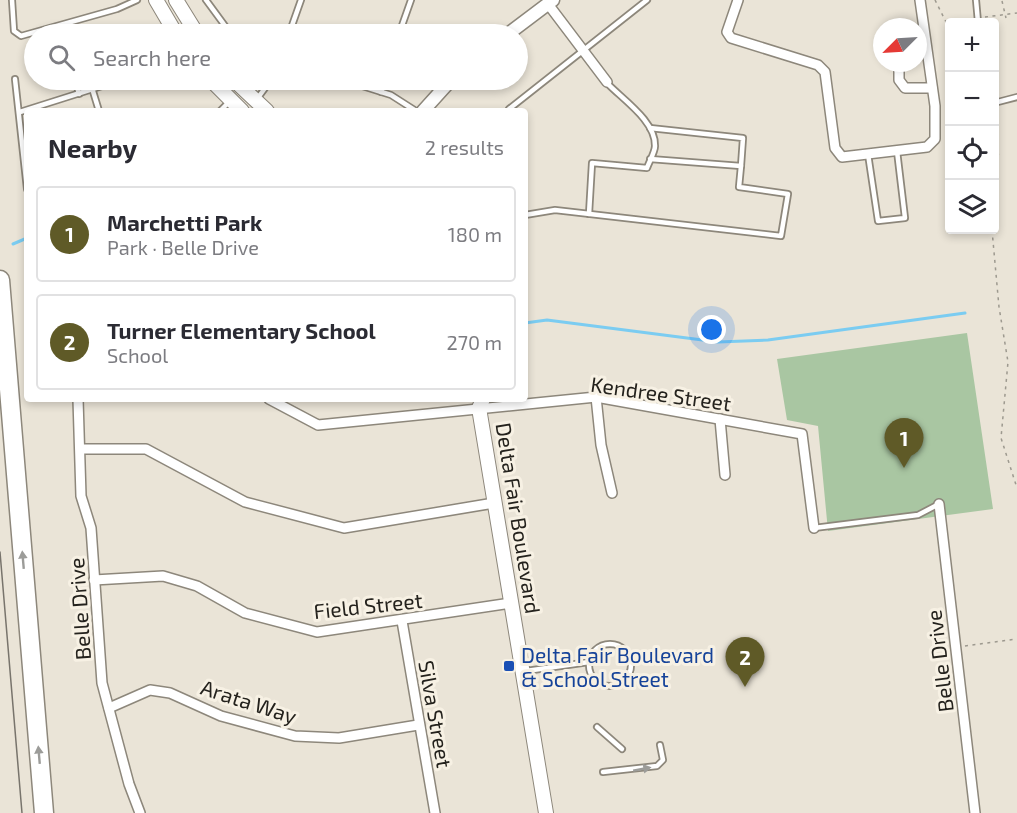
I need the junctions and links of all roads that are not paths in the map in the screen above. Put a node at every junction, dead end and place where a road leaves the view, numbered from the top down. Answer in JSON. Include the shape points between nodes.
{"nodes":[{"id":1,"x":12,"y":0,"type":"edge"},
{"id":2,"x":121,"y":0,"type":"edge"},
{"id":3,"x":137,"y":0,"type":"edge"},
{"id":4,"x":156,"y":0,"type":"edge"},
{"id":5,"x":176,"y":0,"type":"edge"},
{"id":6,"x":206,"y":0,"type":"edge"},
{"id":7,"x":301,"y":0,"type":"edge"},
{"id":8,"x":411,"y":0,"type":"edge"},
{"id":9,"x":647,"y":0,"type":"edge"},
{"id":10,"x":738,"y":0,"type":"edge"},
{"id":11,"x":920,"y":0,"type":"edge"},
{"id":12,"x":976,"y":0,"type":"edge"},
{"id":13,"x":549,"y":1,"type":"edge"},
{"id":14,"x":124,"y":6,"type":"junction"},
{"id":15,"x":978,"y":18,"type":"edge"},
{"id":16,"x":62,"y":24,"type":"edge"},
{"id":17,"x":170,"y":24,"type":"edge"},
{"id":18,"x":192,"y":24,"type":"edge"},
{"id":19,"x":224,"y":24,"type":"edge"},
{"id":20,"x":293,"y":24,"type":"edge"},
{"id":21,"x":403,"y":24,"type":"edge"},
{"id":22,"x":520,"y":24,"type":"edge"},
{"id":23,"x":24,"y":35,"type":"edge"},
{"id":24,"x":584,"y":51,"type":"junction"},
{"id":25,"x":929,"y":58,"type":"joint"},
{"id":26,"x":899,"y":72,"type":"edge"},
{"id":27,"x":15,"y":79,"type":"dead end"},
{"id":28,"x":607,"y":82,"type":"joint"},
{"id":29,"x":932,"y":88,"type":"junction"},
{"id":30,"x":78,"y":90,"type":"edge"},
{"id":31,"x":88,"y":90,"type":"edge"},
{"id":32,"x":93,"y":90,"type":"edge"},
{"id":33,"x":221,"y":90,"type":"edge"},
{"id":34,"x":244,"y":90,"type":"edge"},
{"id":35,"x":264,"y":90,"type":"edge"},
{"id":36,"x":375,"y":90,"type":"edge"},
{"id":37,"x":442,"y":90,"type":"edge"},
{"id":38,"x":381,"y":92,"type":"joint"},
{"id":39,"x":79,"y":94,"type":"junction"},
{"id":40,"x":1017,"y":97,"type":"edge"},
{"id":41,"x":231,"y":100,"type":"junction"},
{"id":42,"x":256,"y":101,"type":"junction"},
{"id":43,"x":999,"y":102,"type":"edge"},
{"id":44,"x":33,"y":108,"type":"edge"},
{"id":45,"x":98,"y":108,"type":"edge"},
{"id":46,"x":223,"y":108,"type":"edge"},
{"id":47,"x":239,"y":108,"type":"edge"},
{"id":48,"x":264,"y":108,"type":"edge"},
{"id":49,"x":411,"y":108,"type":"edge"},
{"id":50,"x":426,"y":108,"type":"edge"},
{"id":51,"x":509,"y":108,"type":"dead end"},
{"id":52,"x":24,"y":111,"type":"edge"},
{"id":53,"x":20,"y":112,"type":"junction"},
{"id":54,"x":650,"y":128,"type":"junction"},
{"id":55,"x":24,"y":131,"type":"edge"},
{"id":56,"x":897,"y":151,"type":"junction"},
{"id":57,"x":868,"y":154,"type":"junction"},
{"id":58,"x":650,"y":159,"type":"junction"},
{"id":59,"x":741,"y":166,"type":"junction"},
{"id":60,"x":528,"y":214,"type":"edge"},
{"id":61,"x":589,"y":214,"type":"junction"},
{"id":62,"x":0,"y":280,"type":"edge"},
{"id":63,"x":596,"y":397,"type":"junction"},
{"id":64,"x":528,"y":400,"type":"edge"},
{"id":65,"x":78,"y":402,"type":"edge"},
{"id":66,"x":275,"y":402,"type":"edge"},
{"id":67,"x":477,"y":402,"type":"edge"},
{"id":68,"x":720,"y":419,"type":"junction"},
{"id":69,"x":81,"y":449,"type":"junction"},
{"id":70,"x":725,"y":475,"type":"dead end"},
{"id":71,"x":612,"y":493,"type":"dead end"},
{"id":72,"x":494,"y":503,"type":"junction"},
{"id":73,"x":939,"y":504,"type":"joint"},
{"id":74,"x":814,"y":528,"type":"joint"},
{"id":75,"x":94,"y":580,"type":"junction"},
{"id":76,"x":511,"y":603,"type":"junction"},
{"id":77,"x":402,"y":621,"type":"junction"},
{"id":78,"x":588,"y":662,"type":"junction"},
{"id":79,"x":523,"y":671,"type":"junction"},
{"id":80,"x":109,"y":708,"type":"junction"},
{"id":81,"x":418,"y":725,"type":"junction"},
{"id":82,"x":597,"y":727,"type":"dead end"},
{"id":83,"x":660,"y":744,"type":"dead end"},
{"id":84,"x":622,"y":749,"type":"dead end"},
{"id":85,"x":603,"y":772,"type":"dead end"},
{"id":86,"x":44,"y":813,"type":"edge"},
{"id":87,"x":140,"y":813,"type":"edge"},
{"id":88,"x":435,"y":813,"type":"edge"},
{"id":89,"x":546,"y":813,"type":"edge"},
{"id":90,"x":975,"y":813,"type":"edge"}],
"edges":[{"from":1,"to":23,"type":"lane","via":[[14,31]]},
{"from":2,"to":14,"type":"lane"},
{"from":3,"to":14,"type":"lane"},
{"from":4,"to":17,"type":"main road"},
{"from":5,"to":18,"type":"main road"},
{"from":6,"to":19,"type":"lane"},
{"from":7,"to":20,"type":"lane"},
{"from":8,"to":21,"type":"lane"},
{"from":9,"to":24,"type":"lane"},
{"from":10,"to":57,"type":"street","via":[[727,32],[731,38],[818,65],[825,72],[835,148],[842,157]]},
{"from":11,"to":25,"type":"street"},
{"from":12,"to":15,"type":"lane"},
{"from":13,"to":22,"type":"street"},
{"from":13,"to":24,"type":"street"},
{"from":14,"to":16,"type":"lane"},
{"from":24,"to":28,"type":"street"},
{"from":24,"to":51,"type":"lane"},
{"from":25,"to":29,"type":"street"},
{"from":26,"to":29,"type":"street","via":[[904,88]]},
{"from":27,"to":53,"type":"lane"},
{"from":28,"to":54,"type":"lane"},
{"from":29,"to":56,"type":"street","via":[[935,139],[927,147]]},
{"from":30,"to":39,"type":"lane"},
{"from":31,"to":39,"type":"lane"},
{"from":32,"to":45,"type":"lane"},
{"from":33,"to":41,"type":"main road"},
{"from":34,"to":42,"type":"main road"},
{"from":35,"to":42,"type":"lane"},
{"from":36,"to":38,"type":"lane"},
{"from":37,"to":50,"type":"street"},
{"from":38,"to":49,"type":"lane"},
{"from":39,"to":44,"type":"lane"},
{"from":40,"to":43,"type":"lane"},
{"from":41,"to":46,"type":"lane"},
{"from":41,"to":47,"type":"main road"},
{"from":42,"to":48,"type":"main road"},
{"from":52,"to":53,"type":"lane"},
{"from":53,"to":55,"type":"lane"},
{"from":54,"to":58,"type":"lane","via":[[655,146]]},
{"from":54,"to":59,"type":"lane","via":[[743,138]]},
{"from":56,"to":57,"type":"street"},
{"from":56,"to":57,"type":"lane","via":[[905,218],[878,221]]},
{"from":58,"to":59,"type":"lane"},
{"from":58,"to":61,"type":"lane","via":[[647,168],[592,163]]},
{"from":59,"to":61,"type":"lane","via":[[740,187],[788,194],[782,236]]},
{"from":60,"to":61,"type":"lane","via":[[555,210]]},
{"from":86,"to":62,"type":"highway","one_way":true},
{"from":63,"to":64,"type":"street","name":"Kendree Street"},
{"from":63,"to":68,"type":"street","name":"Kendree Street"},
{"from":63,"to":71,"type":"street"},
{"from":65,"to":69,"type":"street","name":"Belle Drive"},
{"from":66,"to":67,"type":"street","name":"Kendree Street","via":[[318,425]]},
{"from":67,"to":72,"type":"main road","name":"Delta Fair Boulevard"},
{"from":68,"to":70,"type":"street"},
{"from":68,"to":74,"type":"street","name":"Kendree Street","via":[[802,434]]},
{"from":69,"to":72,"type":"street","via":[[146,449],[245,502],[344,528]]},
{"from":69,"to":75,"type":"street","name":"Belle Drive","via":[[81,496],[91,528]]},
{"from":72,"to":76,"type":"main road","name":"Delta Fair Boulevard"},
{"from":73,"to":74,"type":"lane","via":[[918,515]]},
{"from":73,"to":90,"type":"street","name":"Belle Drive"},
{"from":75,"to":77,"type":"street","name":"Field Street","via":[[163,576],[196,586],[245,613],[317,632]]},
{"from":75,"to":80,"type":"street","name":"Belle Drive","via":[[102,683]]},
{"from":76,"to":77,"type":"street","name":"Field Street"},
{"from":76,"to":79,"type":"main road","name":"Delta Fair Boulevard"},
{"from":77,"to":81,"type":"street","name":"Silva Street"},
{"from":78,"to":78,"type":"lane","via":[[594,650],[613,644],[629,654],[632,668],[626,680],[614,686],[601,685],[591,675]]},
{"from":78,"to":79,"type":"lane"},
{"from":79,"to":89,"type":"main road","name":"Delta Fair Boulevard"},
{"from":80,"to":81,"type":"street","name":"Arata Way","via":[[150,690],[170,693],[221,716],[295,736],[339,738]]},
{"from":80,"to":87,"type":"street","name":"Belle Drive"},
{"from":81,"to":88,"type":"street","name":"Silva Street"},
{"from":82,"to":84,"type":"lane"},
{"from":85,"to":83,"type":"lane","one_way":true,"via":[[657,766],[663,759]]}]}
